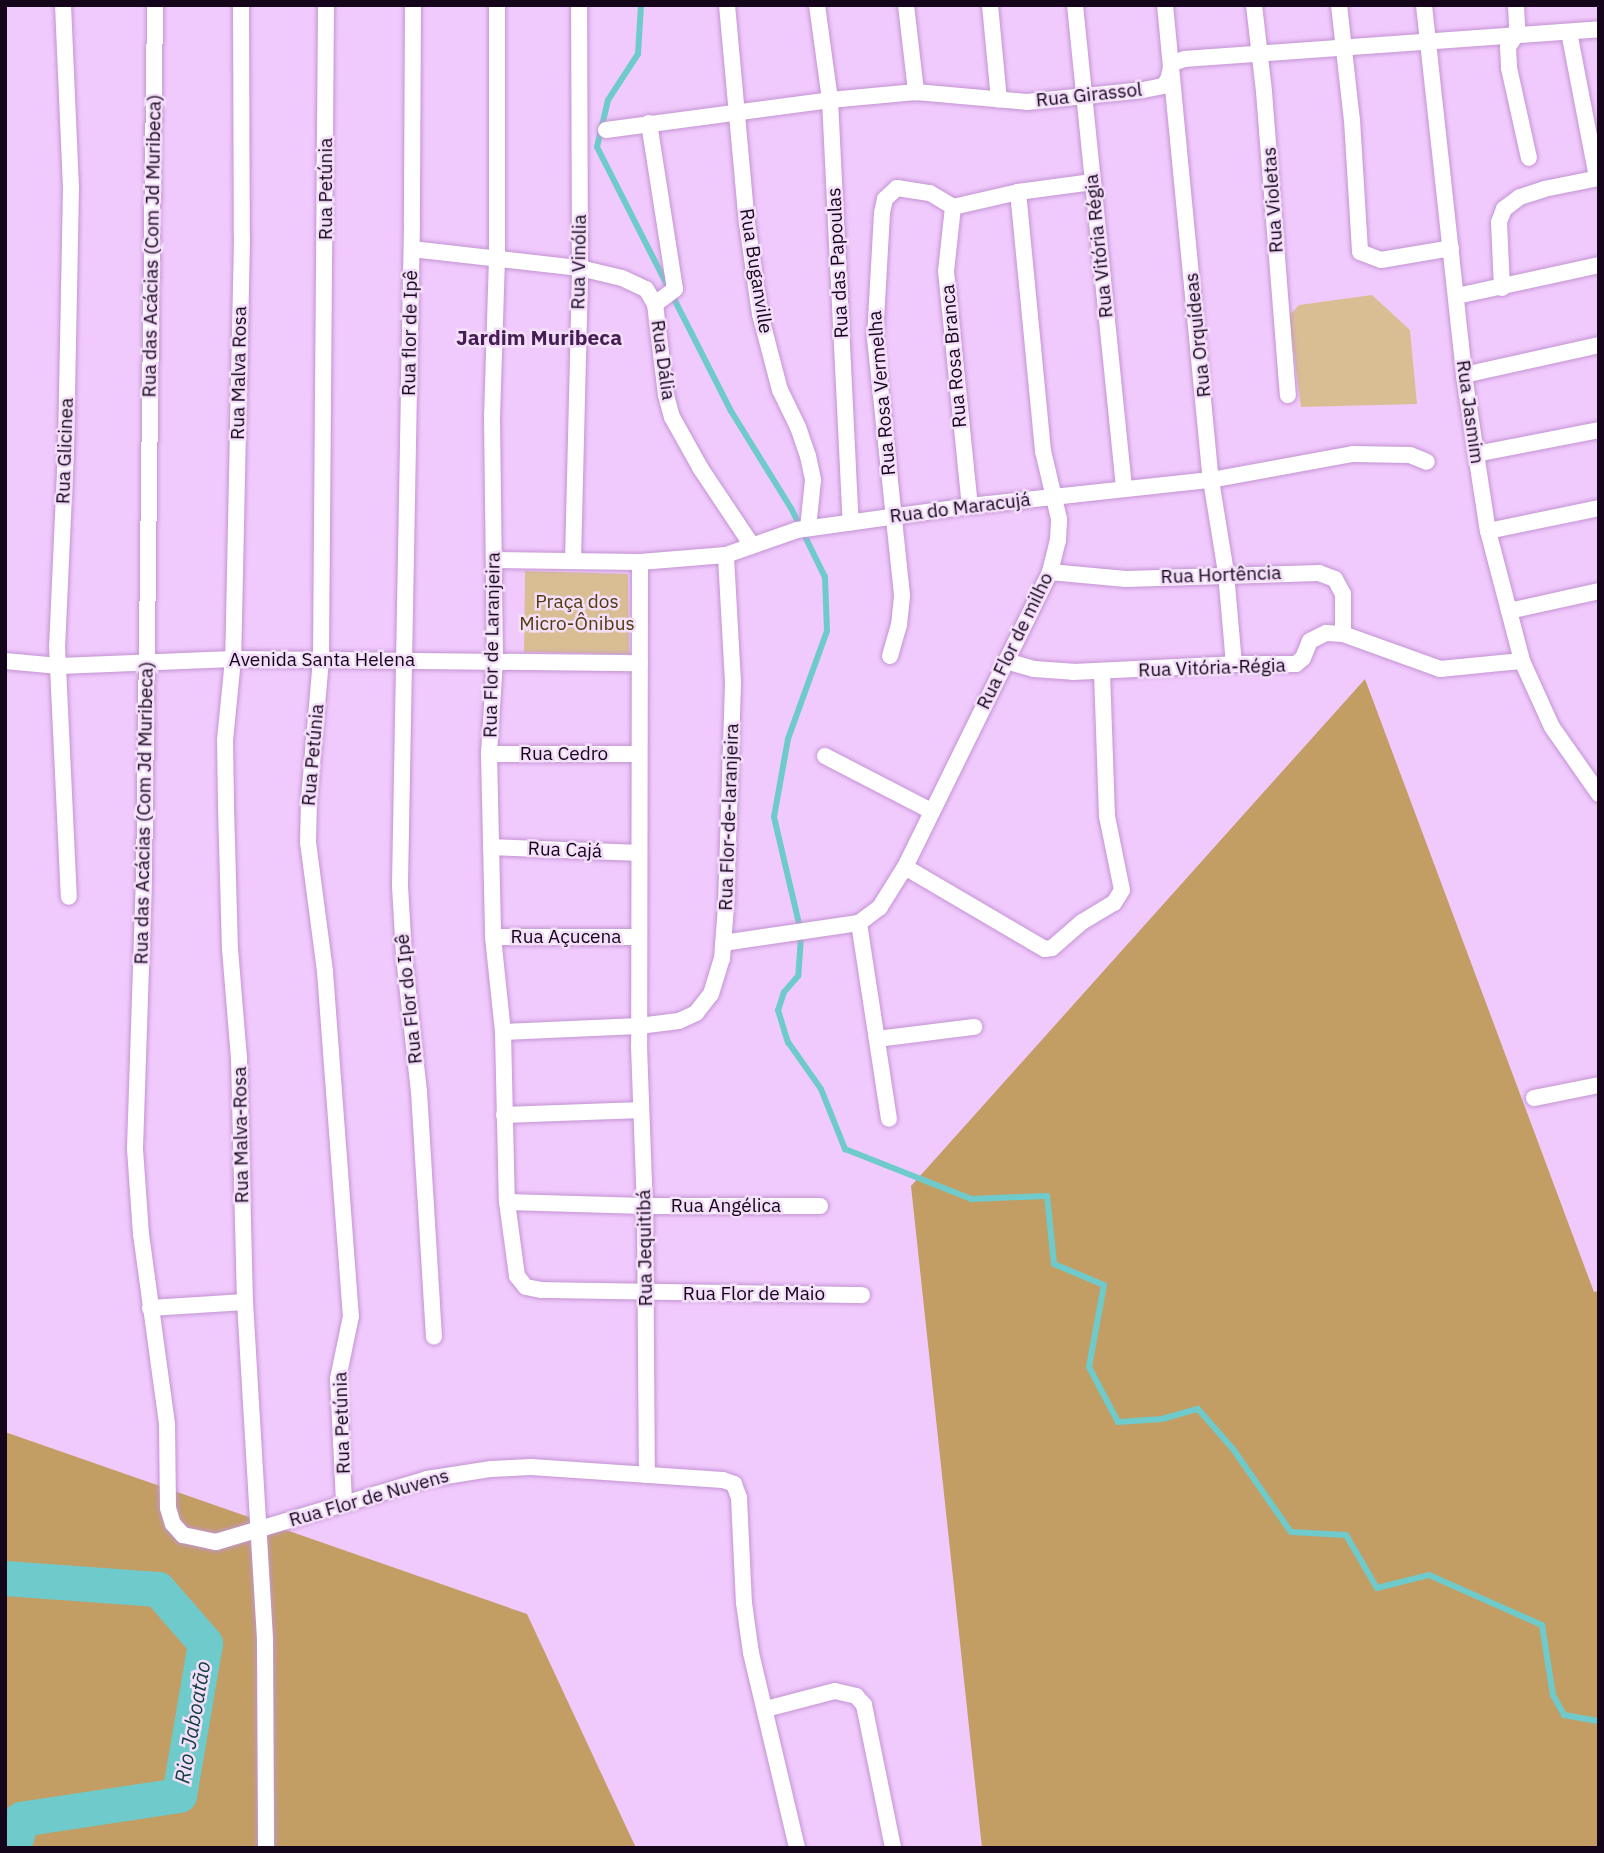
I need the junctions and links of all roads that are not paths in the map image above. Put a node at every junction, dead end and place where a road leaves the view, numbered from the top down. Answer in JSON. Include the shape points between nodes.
{"nodes":[{"id":1,"x":63,"y":5,"type":"edge"},
{"id":2,"x":155,"y":5,"type":"edge"},
{"id":3,"x":241,"y":5,"type":"edge"},
{"id":4,"x":326,"y":5,"type":"edge"},
{"id":5,"x":413,"y":5,"type":"edge"},
{"id":6,"x":497,"y":5,"type":"edge"},
{"id":7,"x":579,"y":5,"type":"edge"},
{"id":8,"x":727,"y":5,"type":"edge"},
{"id":9,"x":817,"y":5,"type":"edge"},
{"id":10,"x":906,"y":5,"type":"edge"},
{"id":11,"x":990,"y":5,"type":"edge"},
{"id":12,"x":1075,"y":5,"type":"edge"},
{"id":13,"x":1165,"y":5,"type":"edge"},
{"id":14,"x":1254,"y":5,"type":"edge"},
{"id":15,"x":1339,"y":5,"type":"edge"},
{"id":16,"x":1424,"y":5,"type":"edge"},
{"id":17,"x":1516,"y":5,"type":"edge"},
{"id":18,"x":1599,"y":29,"type":"edge"},
{"id":19,"x":1569,"y":32,"type":"junction"},
{"id":20,"x":1516,"y":35,"type":"junction"},
{"id":21,"x":1426,"y":43,"type":"junction"},
{"id":22,"x":1344,"y":46,"type":"junction"},
{"id":23,"x":1258,"y":52,"type":"junction"},
{"id":24,"x":1172,"y":63,"type":"junction"},
{"id":25,"x":1599,"y":90,"type":"edge"},
{"id":26,"x":916,"y":92,"type":"junction"},
{"id":27,"x":1581,"y":92,"type":"junction"},
{"id":28,"x":1084,"y":95,"type":"junction"},
{"id":29,"x":830,"y":100,"type":"junction"},
{"id":30,"x":999,"y":100,"type":"junction"},
{"id":31,"x":737,"y":113,"type":"junction"},
{"id":32,"x":649,"y":123,"type":"junction"},
{"id":33,"x":606,"y":130,"type":"dead end"},
{"id":34,"x":1529,"y":158,"type":"dead end"},
{"id":35,"x":1598,"y":178,"type":"edge"},
{"id":36,"x":1092,"y":182,"type":"junction"},
{"id":37,"x":1018,"y":192,"type":"junction"},
{"id":38,"x":953,"y":207,"type":"junction"},
{"id":39,"x":1451,"y":248,"type":"junction"},
{"id":40,"x":412,"y":249,"type":"junction"},
{"id":41,"x":497,"y":258,"type":"junction"},
{"id":42,"x":1599,"y":265,"type":"edge"},
{"id":43,"x":580,"y":268,"type":"junction"},
{"id":44,"x":1502,"y":288,"type":"junction"},
{"id":45,"x":1457,"y":296,"type":"junction"},
{"id":46,"x":655,"y":304,"type":"junction"},
{"id":47,"x":1599,"y":345,"type":"edge"},
{"id":48,"x":1464,"y":375,"type":"junction"},
{"id":49,"x":1288,"y":395,"type":"dead end"},
{"id":50,"x":1599,"y":430,"type":"edge"},
{"id":51,"x":1476,"y":454,"type":"junction"},
{"id":52,"x":1427,"y":462,"type":"dead end"},
{"id":53,"x":1211,"y":480,"type":"junction"},
{"id":54,"x":1124,"y":487,"type":"junction"},
{"id":55,"x":1053,"y":496,"type":"junction"},
{"id":56,"x":970,"y":506,"type":"junction"},
{"id":57,"x":1599,"y":508,"type":"edge"},
{"id":58,"x":893,"y":516,"type":"junction"},
{"id":59,"x":851,"y":522,"type":"junction"},
{"id":60,"x":803,"y":529,"type":"junction"},
{"id":61,"x":1489,"y":531,"type":"junction"},
{"id":62,"x":751,"y":544,"type":"junction"},
{"id":63,"x":726,"y":555,"type":"junction"},
{"id":64,"x":494,"y":560,"type":"junction"},
{"id":65,"x":573,"y":561,"type":"junction"},
{"id":66,"x":640,"y":562,"type":"junction"},
{"id":67,"x":1050,"y":572,"type":"junction"},
{"id":68,"x":1226,"y":573,"type":"junction"},
{"id":69,"x":1599,"y":592,"type":"edge"},
{"id":70,"x":1509,"y":611,"type":"junction"},
{"id":71,"x":1343,"y":634,"type":"junction"},
{"id":72,"x":890,"y":656,"type":"dead end"},
{"id":73,"x":233,"y":659,"type":"junction"},
{"id":74,"x":321,"y":659,"type":"junction"},
{"id":75,"x":404,"y":660,"type":"junction"},
{"id":76,"x":495,"y":660,"type":"junction"},
{"id":77,"x":5,"y":661,"type":"edge"},
{"id":78,"x":1006,"y":661,"type":"junction"},
{"id":79,"x":1522,"y":661,"type":"junction"},
{"id":80,"x":146,"y":663,"type":"junction"},
{"id":81,"x":640,"y":663,"type":"junction"},
{"id":82,"x":1234,"y":664,"type":"junction"},
{"id":83,"x":59,"y":666,"type":"junction"},
{"id":84,"x":1102,"y":672,"type":"junction"},
{"id":85,"x":226,"y":740,"type":"joint"},
{"id":86,"x":489,"y":754,"type":"junction"},
{"id":87,"x":638,"y":754,"type":"junction"},
{"id":88,"x":825,"y":755,"type":"dead end"},
{"id":89,"x":1599,"y":794,"type":"edge"},
{"id":90,"x":931,"y":811,"type":"junction"},
{"id":91,"x":491,"y":847,"type":"junction"},
{"id":92,"x":639,"y":853,"type":"junction"},
{"id":93,"x":905,"y":867,"type":"junction"},
{"id":94,"x":69,"y":897,"type":"dead end"},
{"id":95,"x":859,"y":923,"type":"junction"},
{"id":96,"x":493,"y":937,"type":"junction"},
{"id":97,"x":638,"y":937,"type":"junction"},
{"id":98,"x":723,"y":943,"type":"junction"},
{"id":99,"x":639,"y":1026,"type":"junction"},
{"id":100,"x":974,"y":1027,"type":"dead end"},
{"id":101,"x":503,"y":1032,"type":"junction"},
{"id":102,"x":877,"y":1039,"type":"junction"},
{"id":103,"x":1599,"y":1085,"type":"edge"},
{"id":104,"x":1534,"y":1098,"type":"dead end"},
{"id":105,"x":641,"y":1110,"type":"junction"},
{"id":106,"x":505,"y":1115,"type":"junction"},
{"id":107,"x":889,"y":1119,"type":"dead end"},
{"id":108,"x":507,"y":1202,"type":"junction"},
{"id":109,"x":645,"y":1206,"type":"junction"},
{"id":110,"x":820,"y":1206,"type":"dead end"},
{"id":111,"x":522,"y":1283,"type":"joint"},
{"id":112,"x":645,"y":1294,"type":"junction"},
{"id":113,"x":862,"y":1295,"type":"dead end"},
{"id":114,"x":245,"y":1302,"type":"junction"},
{"id":115,"x":150,"y":1308,"type":"junction"},
{"id":116,"x":434,"y":1338,"type":"dead end"},
{"id":117,"x":647,"y":1475,"type":"junction"},
{"id":118,"x":344,"y":1501,"type":"junction"},
{"id":119,"x":260,"y":1530,"type":"junction"},
{"id":120,"x":765,"y":1709,"type":"junction"},
{"id":121,"x":266,"y":1848,"type":"edge"},
{"id":122,"x":797,"y":1848,"type":"edge"},
{"id":123,"x":893,"y":1848,"type":"edge"}],
"edges":[{"from":1,"to":83,"type":"street","name":"Rua Glicinea","via":[[71,187]]},
{"from":2,"to":80,"type":"street","name":"Rua das Acácias (Com Jd Muribeca)"},
{"from":3,"to":73,"type":"street","name":"Rua Malva Rosa","via":[[242,238]]},
{"from":4,"to":74,"type":"street","name":"Rua Petúnia"},
{"from":5,"to":40,"type":"street","name":"Rua flor de Ipê"},
{"from":6,"to":41,"type":"street","name":"Rua Flor de Laranjeira"},
{"from":7,"to":43,"type":"street","name":"Rua Vinólia"},
{"from":8,"to":31,"type":"street","name":"Rua Buganville"},
{"from":9,"to":29,"type":"street","name":"Rua das Papoulas"},
{"from":10,"to":26,"type":"street"},
{"from":11,"to":30,"type":"street"},
{"from":12,"to":28,"type":"street","name":"Rua Vitória Régia"},
{"from":13,"to":24,"type":"street","name":"Rua Orquídeas"},
{"from":14,"to":23,"type":"street","name":"Rua Violetas"},
{"from":15,"to":22,"type":"street"},
{"from":16,"to":21,"type":"street","name":"Rua Jasmim"},
{"from":17,"to":20,"type":"street"},
{"from":18,"to":19,"type":"street"},
{"from":19,"to":20,"type":"street"},
{"from":19,"to":27,"type":"street"},
{"from":20,"to":21,"type":"street"},
{"from":20,"to":34,"type":"street","via":[[1508,47],[1509,68]]},
{"from":21,"to":22,"type":"street"},
{"from":21,"to":39,"type":"street","name":"Rua Jasmim"},
{"from":22,"to":23,"type":"street"},
{"from":22,"to":39,"type":"street","via":[[1360,252],[1381,260]]},
{"from":23,"to":24,"type":"street"},
{"from":23,"to":49,"type":"street","name":"Rua Violetas"},
{"from":24,"to":28,"type":"street","name":"Rua Girassol","via":[[1168,80],[1154,89]]},
{"from":24,"to":53,"type":"street","name":"Rua Orquídeas"},
{"from":25,"to":27,"type":"street"},
{"from":26,"to":29,"type":"street","name":"Rua Girassol"},
{"from":26,"to":30,"type":"street","name":"Rua Girassol"},
{"from":27,"to":35,"type":"street"},
{"from":28,"to":30,"type":"street","name":"Rua Girassol","via":[[1027,102]]},
{"from":28,"to":36,"type":"street","name":"Rua Vitória Régia"},
{"from":29,"to":31,"type":"street","name":"Rua Girassol"},
{"from":29,"to":59,"type":"street","name":"Rua das Papoulas"},
{"from":31,"to":32,"type":"street","name":"Rua Girassol"},
{"from":31,"to":60,"type":"street","name":"Rua Buganville","via":[[760,314],[780,390],[798,427],[813,480]]},
{"from":32,"to":33,"type":"street","name":"Rua Girassol"},
{"from":32,"to":46,"type":"street","name":"Rua Dália","via":[[676,289]]},
{"from":35,"to":44,"type":"street","via":[[1544,189],[1520,197],[1504,209],[1499,222]]},
{"from":36,"to":37,"type":"street"},
{"from":36,"to":54,"type":"street","name":"Rua Vitória Régia"},
{"from":37,"to":38,"type":"street"},
{"from":37,"to":55,"type":"street","name":"Rua Flor de milho","via":[[1043,451]]},
{"from":38,"to":56,"type":"street","name":"Rua Rosa Branca","via":[[946,271]]},
{"from":38,"to":58,"type":"street","name":"Rua Rosa Vermelha","via":[[930,193],[897,188],[885,200],[882,213],[875,338]]},
{"from":39,"to":45,"type":"street","name":"Rua Jasmim"},
{"from":40,"to":41,"type":"street"},
{"from":40,"to":75,"type":"street","name":"Rua flor de Ipê"},
{"from":41,"to":43,"type":"street"},
{"from":41,"to":64,"type":"street","name":"Rua Flor de Laranjeira"},
{"from":42,"to":44,"type":"street"},
{"from":43,"to":46,"type":"street","via":[[646,289]]},
{"from":43,"to":65,"type":"street","name":"Rua Vinólia"},
{"from":44,"to":45,"type":"street"},
{"from":45,"to":48,"type":"street","name":"Rua Jasmim"},
{"from":46,"to":62,"type":"street","name":"Rua Dália","via":[[672,417]]},
{"from":47,"to":48,"type":"street"},
{"from":48,"to":51,"type":"street","name":"Rua Jasmim"},
{"from":50,"to":51,"type":"street"},
{"from":51,"to":61,"type":"street","name":"Rua Jasmim"},
{"from":52,"to":53,"type":"street","name":"Rua do Maracujá","via":[[1397,453],[1353,453]]},
{"from":53,"to":54,"type":"street","name":"Rua do Maracujá"},
{"from":53,"to":68,"type":"street","name":"Rua Orquídeas"},
{"from":54,"to":55,"type":"street","name":"Rua do Maracujá"},
{"from":55,"to":56,"type":"street","name":"Rua do Maracujá"},
{"from":55,"to":67,"type":"street","name":"Rua Flor de milho","via":[[1059,519]]},
{"from":56,"to":58,"type":"street","name":"Rua do Maracujá"},
{"from":57,"to":61,"type":"street"},
{"from":58,"to":59,"type":"street","name":"Rua do Maracujá"},
{"from":58,"to":72,"type":"street","name":"Rua Rosa Vermelha","via":[[902,595]]},
{"from":59,"to":60,"type":"street","name":"Rua do Maracujá"},
{"from":60,"to":62,"type":"street","name":"Rua do Maracujá"},
{"from":61,"to":70,"type":"street","name":"Rua Jasmim"},
{"from":62,"to":63,"type":"street","name":"Rua do Maracujá"},
{"from":63,"to":66,"type":"street","name":"Rua do Maracujá"},
{"from":63,"to":98,"type":"street","name":"Rua Flor-de-laranjeira","via":[[733,682]]},
{"from":64,"to":65,"type":"street","name":"Rua do Maracujá"},
{"from":64,"to":76,"type":"street","name":"Rua Flor de Laranjeira"},
{"from":65,"to":66,"type":"street","name":"Rua do Maracujá"},
{"from":66,"to":81,"type":"street","name":"Rua Jequitibá"},
{"from":67,"to":68,"type":"street","name":"Rua Hortência","via":[[1126,579]]},
{"from":67,"to":78,"type":"street","name":"Rua Flor de milho"},
{"from":68,"to":71,"type":"street","name":"Rua Hortência","via":[[1309,572],[1335,579],[1343,594]]},
{"from":68,"to":82,"type":"street","name":"Rua Orquídeas"},
{"from":69,"to":70,"type":"street"},
{"from":70,"to":79,"type":"street","name":"Rua Jasmim"},
{"from":71,"to":79,"type":"street","via":[[1440,669]]},
{"from":71,"to":82,"type":"street","name":"Rua Vitória-Régia","via":[[1315,637],[1296,664]]},
{"from":73,"to":74,"type":"street","name":"Avenida Santa Helena"},
{"from":73,"to":80,"type":"street","name":"Avenida Santa Helena"},
{"from":73,"to":85,"type":"street","name":"Rua Malva Rosa"},
{"from":74,"to":75,"type":"street","name":"Avenida Santa Helena"},
{"from":74,"to":118,"type":"street","name":"Rua Petúnia","via":[[308,842],[325,972],[351,1316],[338,1379]]},
{"from":75,"to":76,"type":"street","name":"Avenida Santa Helena"},
{"from":75,"to":116,"type":"street","name":"Rua Flor do Ipê","via":[[400,886]]},
{"from":76,"to":81,"type":"street","name":"Avenida Santa Helena"},
{"from":76,"to":86,"type":"street","name":"Rua Flor de Laranjeira"},
{"from":77,"to":83,"type":"street","name":"Avenida Santa Helena"},
{"from":78,"to":84,"type":"street","name":"Rua Vitória-Régia","via":[[1034,669]]},
{"from":78,"to":90,"type":"street","name":"Rua Flor de milho"},
{"from":79,"to":89,"type":"street","name":"Rua Jasmim","via":[[1552,727]]},
{"from":80,"to":83,"type":"street","name":"Avenida Santa Helena"},
{"from":80,"to":115,"type":"street","name":"Rua das Acácias (Com Jd Muribeca)","via":[[135,1186]]},
{"from":81,"to":87,"type":"street","name":"Rua Jequitibá"},
{"from":82,"to":84,"type":"street","name":"Rua Vitória-Régia"},
{"from":83,"to":94,"type":"street","name":"Rua Glicinea"},
{"from":84,"to":93,"type":"street","via":[[1107,816],[1122,890],[1114,903],[1052,948],[1039,948]]},
{"from":85,"to":114,"type":"street","name":"Rua Malva-Rosa"},
{"from":86,"to":87,"type":"street","name":"Rua Cedro"},
{"from":86,"to":91,"type":"street","name":"Rua Flor de Laranjeira"},
{"from":87,"to":92,"type":"street","name":"Rua Jequitibá"},
{"from":88,"to":90,"type":"street"},
{"from":90,"to":93,"type":"street","name":"Rua Flor de milho"},
{"from":91,"to":92,"type":"street","name":"Rua Cajá"},
{"from":91,"to":96,"type":"street","name":"Rua Flor de Laranjeira"},
{"from":92,"to":97,"type":"street","name":"Rua Jequitibá"},
{"from":93,"to":95,"type":"street","name":"Rua Flor de milho","via":[[880,907]]},
{"from":95,"to":98,"type":"street"},
{"from":95,"to":102,"type":"street"},
{"from":96,"to":97,"type":"street","name":"Rua Açucena"},
{"from":96,"to":101,"type":"street","name":"Rua Flor de Laranjeira"},
{"from":97,"to":99,"type":"street","name":"Rua Jequitibá"},
{"from":98,"to":99,"type":"street","name":"Rua Flor-de-laranjeira","via":[[711,994],[696,1013],[678,1021]]},
{"from":99,"to":101,"type":"street","name":"Rua Flor-de-laranjeira"},
{"from":99,"to":105,"type":"street","name":"Rua Jequitibá"},
{"from":100,"to":102,"type":"street"},
{"from":101,"to":106,"type":"street","name":"Rua Flor de Laranjeira"},
{"from":102,"to":107,"type":"street"},
{"from":103,"to":104,"type":"street"},
{"from":105,"to":106,"type":"street"},
{"from":105,"to":109,"type":"street","name":"Rua Jequitibá"},
{"from":106,"to":108,"type":"street","name":"Rua Flor de Laranjeira"},
{"from":108,"to":109,"type":"street","name":"Rua Angélica"},
{"from":108,"to":111,"type":"street","name":"Rua Flor de Laranjeira","via":[[513,1257]]},
{"from":109,"to":110,"type":"street","name":"Rua Angélica"},
{"from":109,"to":112,"type":"street","name":"Rua Jequitibá"},
{"from":111,"to":112,"type":"street","name":"Rua Flor de Maio","via":[[542,1290]]},
{"from":112,"to":113,"type":"street","name":"Rua Flor de Maio"},
{"from":112,"to":117,"type":"street","name":"Rua Jequitibá"},
{"from":114,"to":115,"type":"street"},
{"from":114,"to":119,"type":"street","name":"Rua Malva-Rosa"},
{"from":115,"to":119,"type":"street","name":"Rua das Acácias (Com Jd Muribeca)","via":[[167,1424],[168,1508],[173,1524],[183,1535],[200,1541],[216,1542]]},
{"from":117,"to":118,"type":"street","name":"Rua Flor de Nuvens","via":[[531,1467],[491,1469],[427,1479]]},
{"from":117,"to":120,"type":"street","via":[[723,1480],[737,1488],[747,1626]]},
{"from":118,"to":119,"type":"street","name":"Rua Flor de Nuvens"},
{"from":119,"to":121,"type":"street","name":"Rua Malva-Rosa"},
{"from":120,"to":122,"type":"street"},
{"from":120,"to":123,"type":"street","via":[[821,1693],[856,1696],[870,1725]]}]}
